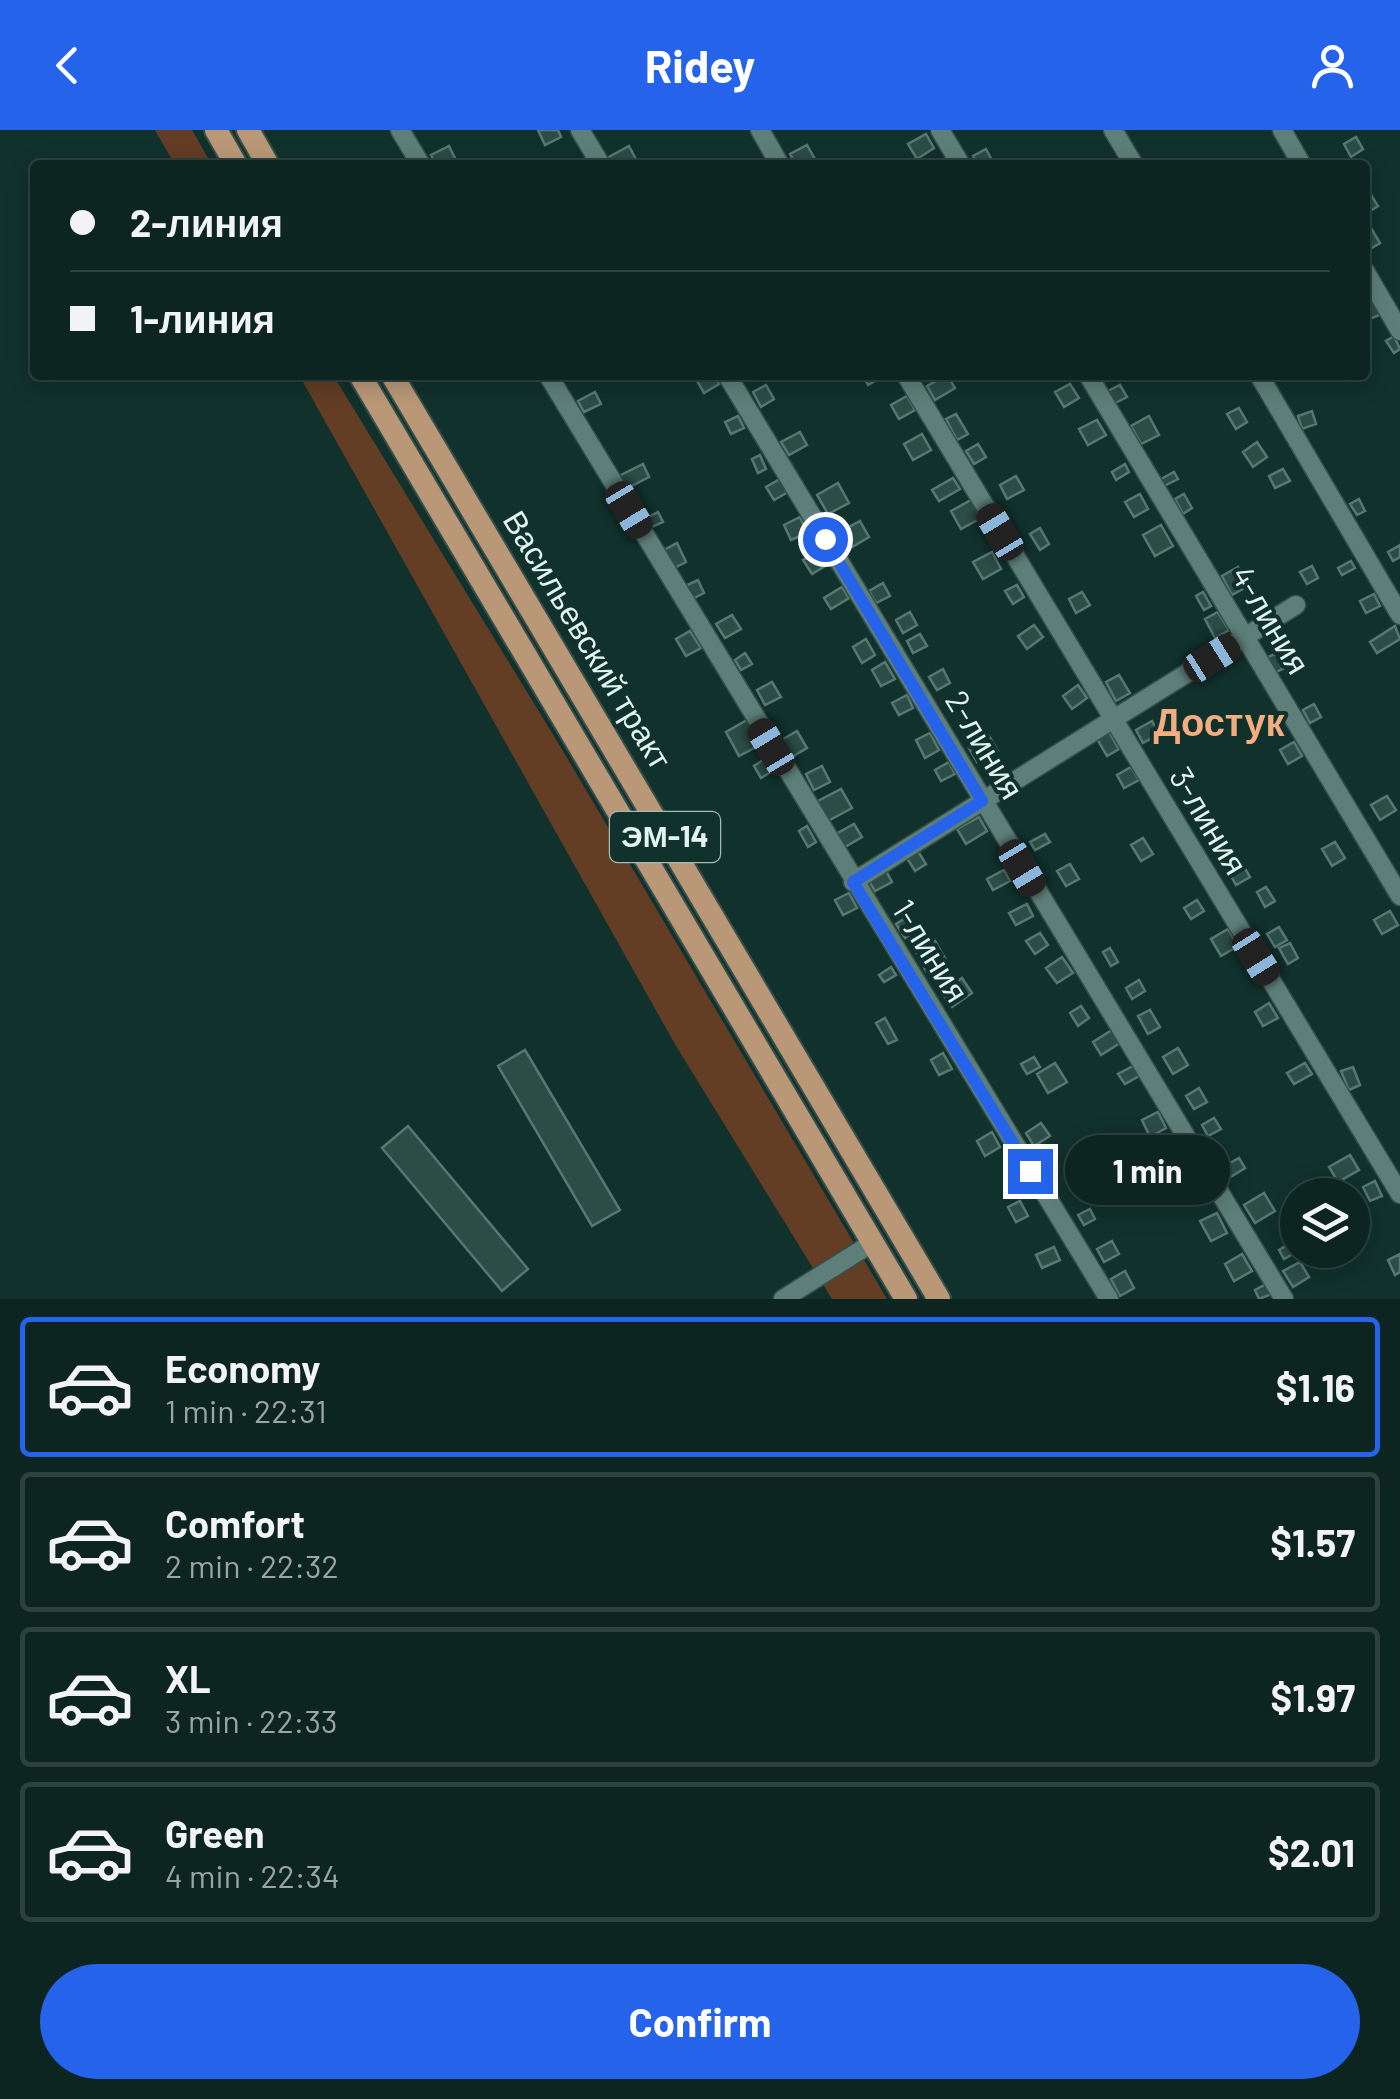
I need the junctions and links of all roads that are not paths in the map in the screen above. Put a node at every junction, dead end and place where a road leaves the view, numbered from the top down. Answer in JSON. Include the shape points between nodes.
{"nodes":[{"id":1,"x":216,"y":130,"type":"edge"},
{"id":2,"x":248,"y":130,"type":"edge"},
{"id":3,"x":400,"y":130,"type":"edge"},
{"id":4,"x":580,"y":130,"type":"edge"},
{"id":5,"x":760,"y":130,"type":"edge"},
{"id":6,"x":940,"y":130,"type":"edge"},
{"id":7,"x":1114,"y":130,"type":"edge"},
{"id":8,"x":1282,"y":130,"type":"edge"},
{"id":9,"x":233,"y":160,"type":"edge"},
{"id":10,"x":265,"y":160,"type":"edge"},
{"id":11,"x":419,"y":160,"type":"edge"},
{"id":12,"x":598,"y":160,"type":"edge"},
{"id":13,"x":777,"y":160,"type":"edge"},
{"id":14,"x":959,"y":160,"type":"edge"},
{"id":15,"x":1131,"y":160,"type":"edge"},
{"id":16,"x":1299,"y":160,"type":"edge"},
{"id":17,"x":1370,"y":279,"type":"edge"},
{"id":18,"x":1400,"y":330,"type":"edge"},
{"id":19,"x":363,"y":380,"type":"edge"},
{"id":20,"x":395,"y":380,"type":"edge"},
{"id":21,"x":551,"y":380,"type":"edge"},
{"id":22,"x":730,"y":380,"type":"edge"},
{"id":23,"x":909,"y":380,"type":"edge"},
{"id":24,"x":1091,"y":380,"type":"edge"},
{"id":25,"x":1262,"y":380,"type":"edge"},
{"id":26,"x":1296,"y":605,"type":"dead end"},
{"id":27,"x":1400,"y":615,"type":"edge"},
{"id":28,"x":1245,"y":637,"type":"junction"},
{"id":29,"x":1112,"y":720,"type":"junction"},
{"id":30,"x":982,"y":801,"type":"junction"},
{"id":31,"x":853,"y":882,"type":"junction"},
{"id":32,"x":1400,"y":896,"type":"edge"},
{"id":33,"x":1400,"y":1194,"type":"edge"},
{"id":34,"x":872,"y":1243,"type":"junction"},
{"id":35,"x":783,"y":1299,"type":"edge"},
{"id":36,"x":906,"y":1299,"type":"edge"},
{"id":37,"x":939,"y":1299,"type":"edge"},
{"id":38,"x":1108,"y":1299,"type":"edge"},
{"id":39,"x":1284,"y":1299,"type":"edge"}],
"edges":[{"from":1,"to":9,"type":"main road"},
{"from":2,"to":10,"type":"main road"},
{"from":3,"to":11,"type":"street"},
{"from":4,"to":12,"type":"street"},
{"from":5,"to":13,"type":"street"},
{"from":6,"to":14,"type":"street"},
{"from":7,"to":15,"type":"street"},
{"from":8,"to":16,"type":"street"},
{"from":17,"to":18,"type":"street"},
{"from":19,"to":34,"type":"main road","name":"Васильевский тракт","number":"ЭМ-14"},
{"from":20,"to":37,"type":"main road","name":"Васильевский тракт","number":"ЭМ-14"},
{"from":21,"to":31,"type":"street","name":"1-линия"},
{"from":22,"to":30,"type":"street","name":"2-линия"},
{"from":23,"to":29,"type":"street","name":"3-линия"},
{"from":24,"to":28,"type":"street","name":"4-линия"},
{"from":25,"to":27,"type":"street"},
{"from":26,"to":28,"type":"street"},
{"from":28,"to":29,"type":"street"},
{"from":28,"to":32,"type":"street","name":"4-линия"},
{"from":29,"to":30,"type":"street"},
{"from":29,"to":33,"type":"street","name":"3-линия"},
{"from":30,"to":31,"type":"street"},
{"from":30,"to":39,"type":"street","name":"2-линия"},
{"from":31,"to":38,"type":"street","name":"1-линия"},
{"from":34,"to":35,"type":"street"},
{"from":34,"to":36,"type":"main road","name":"Васильевский тракт","number":"ЭМ-14"}]}
